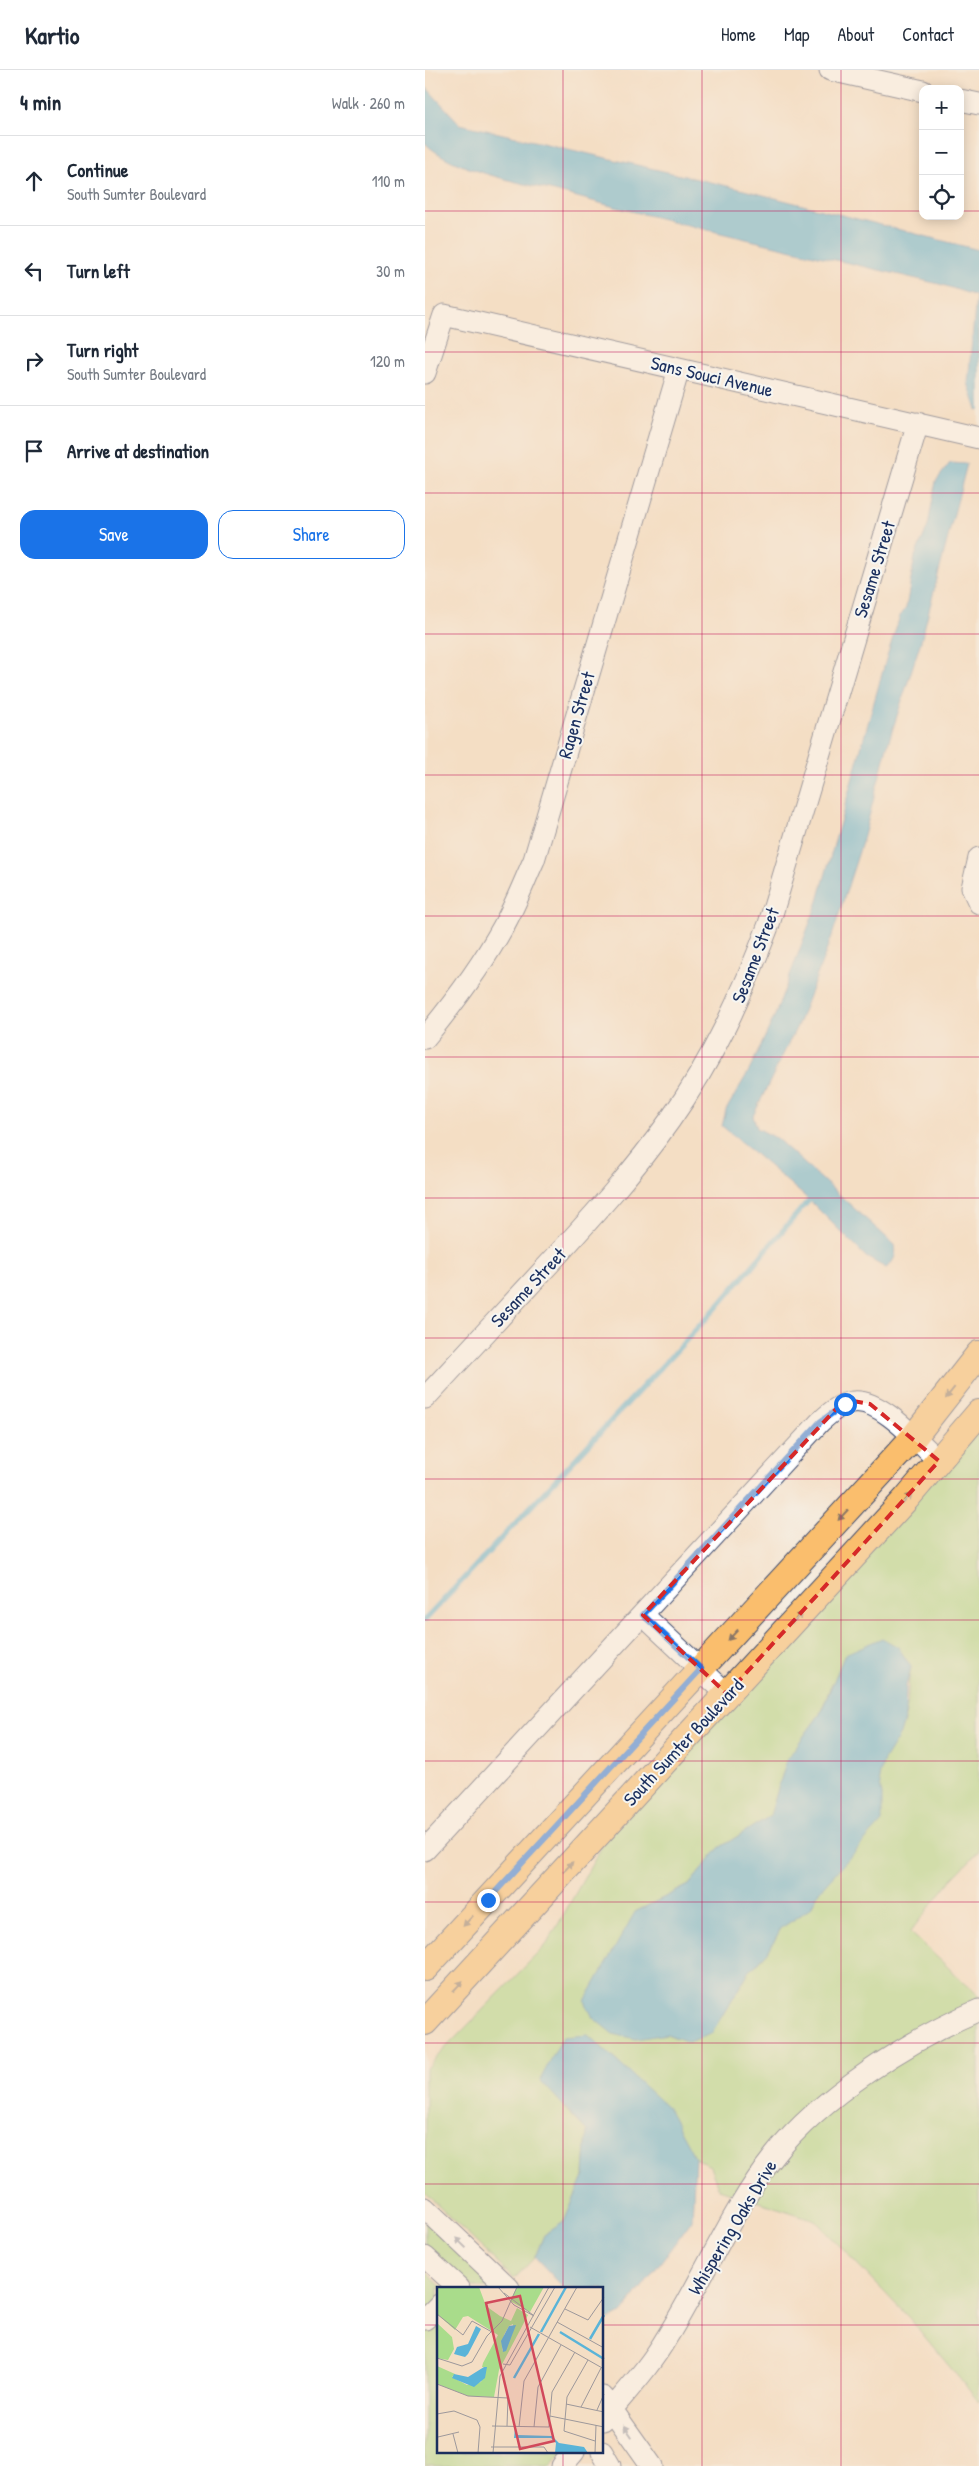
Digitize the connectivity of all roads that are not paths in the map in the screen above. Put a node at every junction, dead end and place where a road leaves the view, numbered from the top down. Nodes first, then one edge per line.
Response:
1 (830, 70) edge
2 (919, 90) edge
3 (964, 101) edge
4 (979, 104) edge
5 (679, 369) junction
6 (425, 373) edge
7 (917, 423) junction
8 (979, 438) edge
9 (979, 858) edge
10 (979, 904) edge
11 (425, 1038) edge
12 (979, 1354) edge
13 (425, 1398) edge
14 (979, 1413) edge
15 (913, 1438) junction
16 (939, 1461) junction
17 (643, 1615) junction
18 (701, 1669) junction
19 (727, 1694) junction
20 (425, 1850) edge
21 (425, 1968) edge
22 (979, 2010) edge
23 (425, 2022) edge
24 (425, 2208) edge
25 (425, 2257) edge
26 (481, 2262) junction
27 (456, 2287) edge
28 (458, 2287) edge
29 (508, 2287) edge
30 (437, 2307) edge
31 (425, 2318) edge
32 (606, 2409) edge
33 (572, 2454) edge
34 (603, 2454) edge
35 (561, 2466) edge
36 (611, 2466) edge
37 (652, 2466) edge

1 - 2 street
3 - 4 street
5 - 6 street, Sans Souci Avenue
5 - 7 street, Sans Souci Avenue
5 - 11 street, Ragen Street
7 - 8 street, Sans Souci Avenue
7 - 13 street, Sesame Street
9 - 10 street
12 -> 15 main road, South Sumter Boulevard
14 - 16 main road, South Sumter Boulevard
15 - 16 street
15 - 17 street
15 -> 18 main road, South Sumter Boulevard
19 -> 16 main road, South Sumter Boulevard
17 - 18 street
17 - 20 street
18 - 19 street
18 -> 21 main road, South Sumter Boulevard
23 -> 19 main road, South Sumter Boulevard
22 - 32 street, Whispering Oaks Drive
26 -> 24 street
25 - 27 street
26 - 28 street
26 - 29 street
30 - 31 street
37 -> 32 street
33 - 35 street
34 - 36 street

